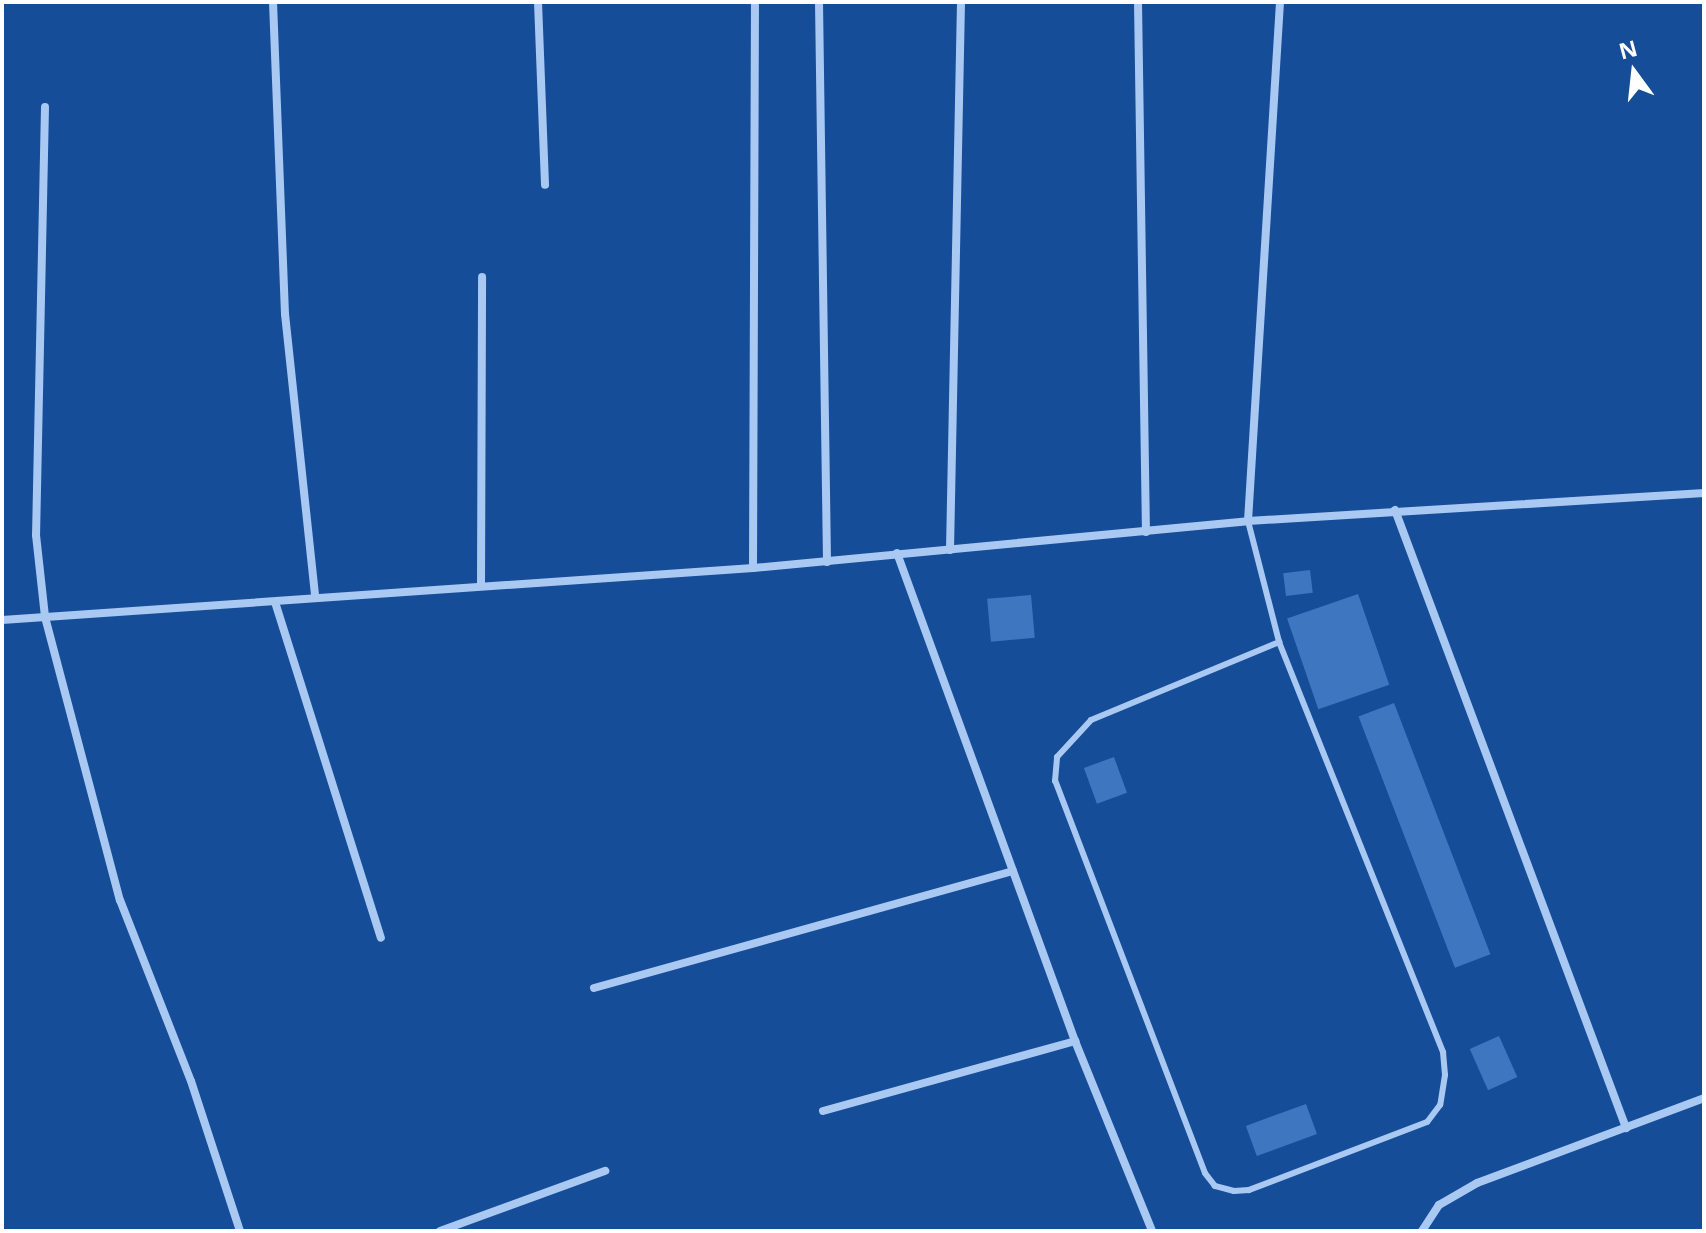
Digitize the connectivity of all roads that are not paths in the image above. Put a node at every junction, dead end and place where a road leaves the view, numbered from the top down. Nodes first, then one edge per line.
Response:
1 (273, 2) edge
2 (538, 2) edge
3 (755, 2) edge
4 (819, 2) edge
5 (961, 2) edge
6 (1138, 2) edge
7 (1280, 2) edge
8 (45, 107) dead end
9 (545, 185) dead end
10 (482, 277) dead end
11 (1704, 493) edge
12 (1395, 510) junction
13 (1248, 521) junction
14 (1146, 532) junction
15 (950, 550) junction
16 (897, 553) junction
17 (827, 562) junction
18 (753, 568) junction
19 (481, 586) junction
20 (315, 597) junction
21 (275, 602) junction
22 (45, 617) junction
23 (2, 620) edge
24 (1279, 642) junction
25 (1013, 871) junction
26 (381, 938) dead end
27 (594, 988) dead end
28 (1075, 1041) junction
29 (1704, 1098) edge
30 (823, 1111) dead end
31 (1626, 1128) junction
32 (605, 1171) dead end
33 (240, 1231) edge
34 (440, 1231) edge
35 (1152, 1231) edge
36 (1422, 1231) edge

1 - 20 street
2 - 9 street
3 - 18 street
4 - 17 street
5 - 15 street
6 - 14 street
7 - 13 street
8 - 22 street
10 - 19 street
11 - 12 street
12 - 13 street
12 - 31 street
13 - 14 street
13 - 24 lane
14 - 15 street
15 - 16 street
16 - 17 street
16 - 25 street
17 - 18 street
18 - 19 street
19 - 20 street
20 - 21 street
21 - 22 street
21 - 26 street
22 - 23 street
22 - 33 street
24 - 24 lane
25 - 27 street
25 - 28 street
28 - 30 street
28 - 35 street
29 - 31 street
31 - 36 street
32 - 34 street

